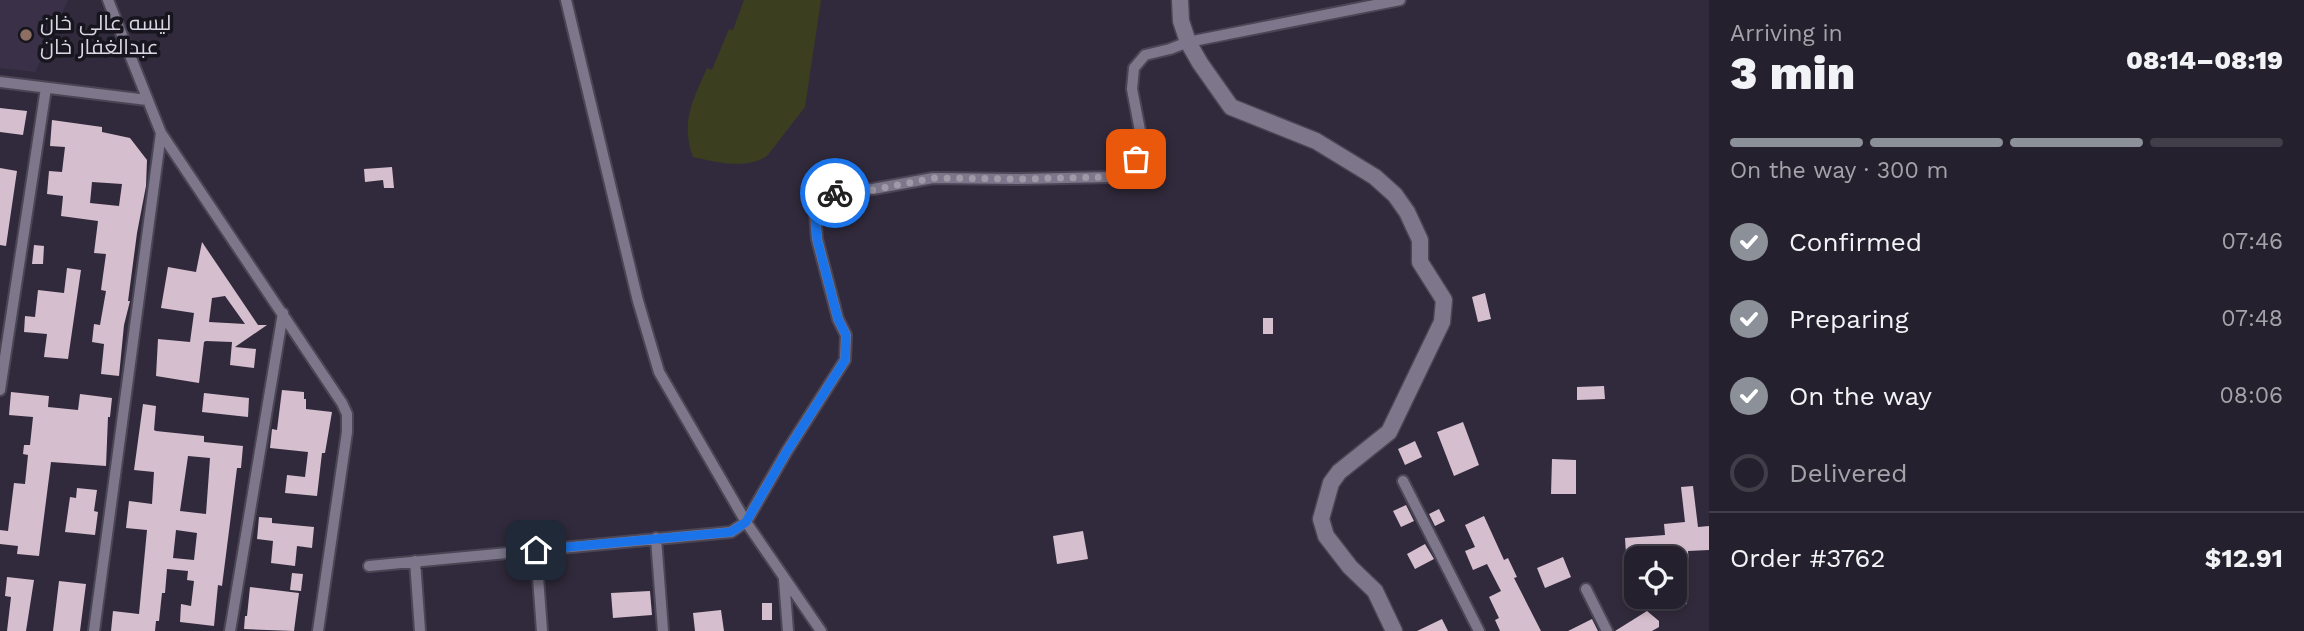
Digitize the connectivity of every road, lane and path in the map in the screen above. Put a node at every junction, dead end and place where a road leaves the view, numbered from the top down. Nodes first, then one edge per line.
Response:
1 (108, 0) edge
2 (566, 0) edge
3 (1180, 0) edge
4 (1400, 0) edge
5 (1188, 42) junction
6 (0, 82) edge
7 (46, 88) junction
8 (147, 100) junction
9 (161, 133) junction
10 (283, 313) junction
11 (0, 390) edge
12 (1404, 481) dead end
13 (746, 522) junction
14 (656, 538) junction
15 (536, 550) junction
16 (415, 561) junction
17 (369, 566) dead end
18 (784, 576) junction
19 (1586, 589) dead end
20 (93, 631) edge
21 (230, 631) edge
22 (318, 631) edge
23 (420, 631) edge
24 (542, 631) edge
25 (663, 631) edge
26 (788, 631) edge
27 (821, 631) edge
28 (1394, 631) edge
29 (1479, 631) edge
30 (1607, 631) edge

1 - 8 street
2 - 13 street
3 - 5 street
4 - 5 street
5 - 13 street
5 - 28 street
6 - 7 street
7 - 8 street
7 - 11 street
8 - 9 street
9 - 10 street
9 - 20 street
10 - 21 street
10 - 22 street
12 - 29 street
13 - 14 street
13 - 18 street
14 - 15 street
14 - 25 street
15 - 16 street
15 - 24 street
16 - 17 street
16 - 23 street
18 - 26 street
18 - 27 street
19 - 30 street

